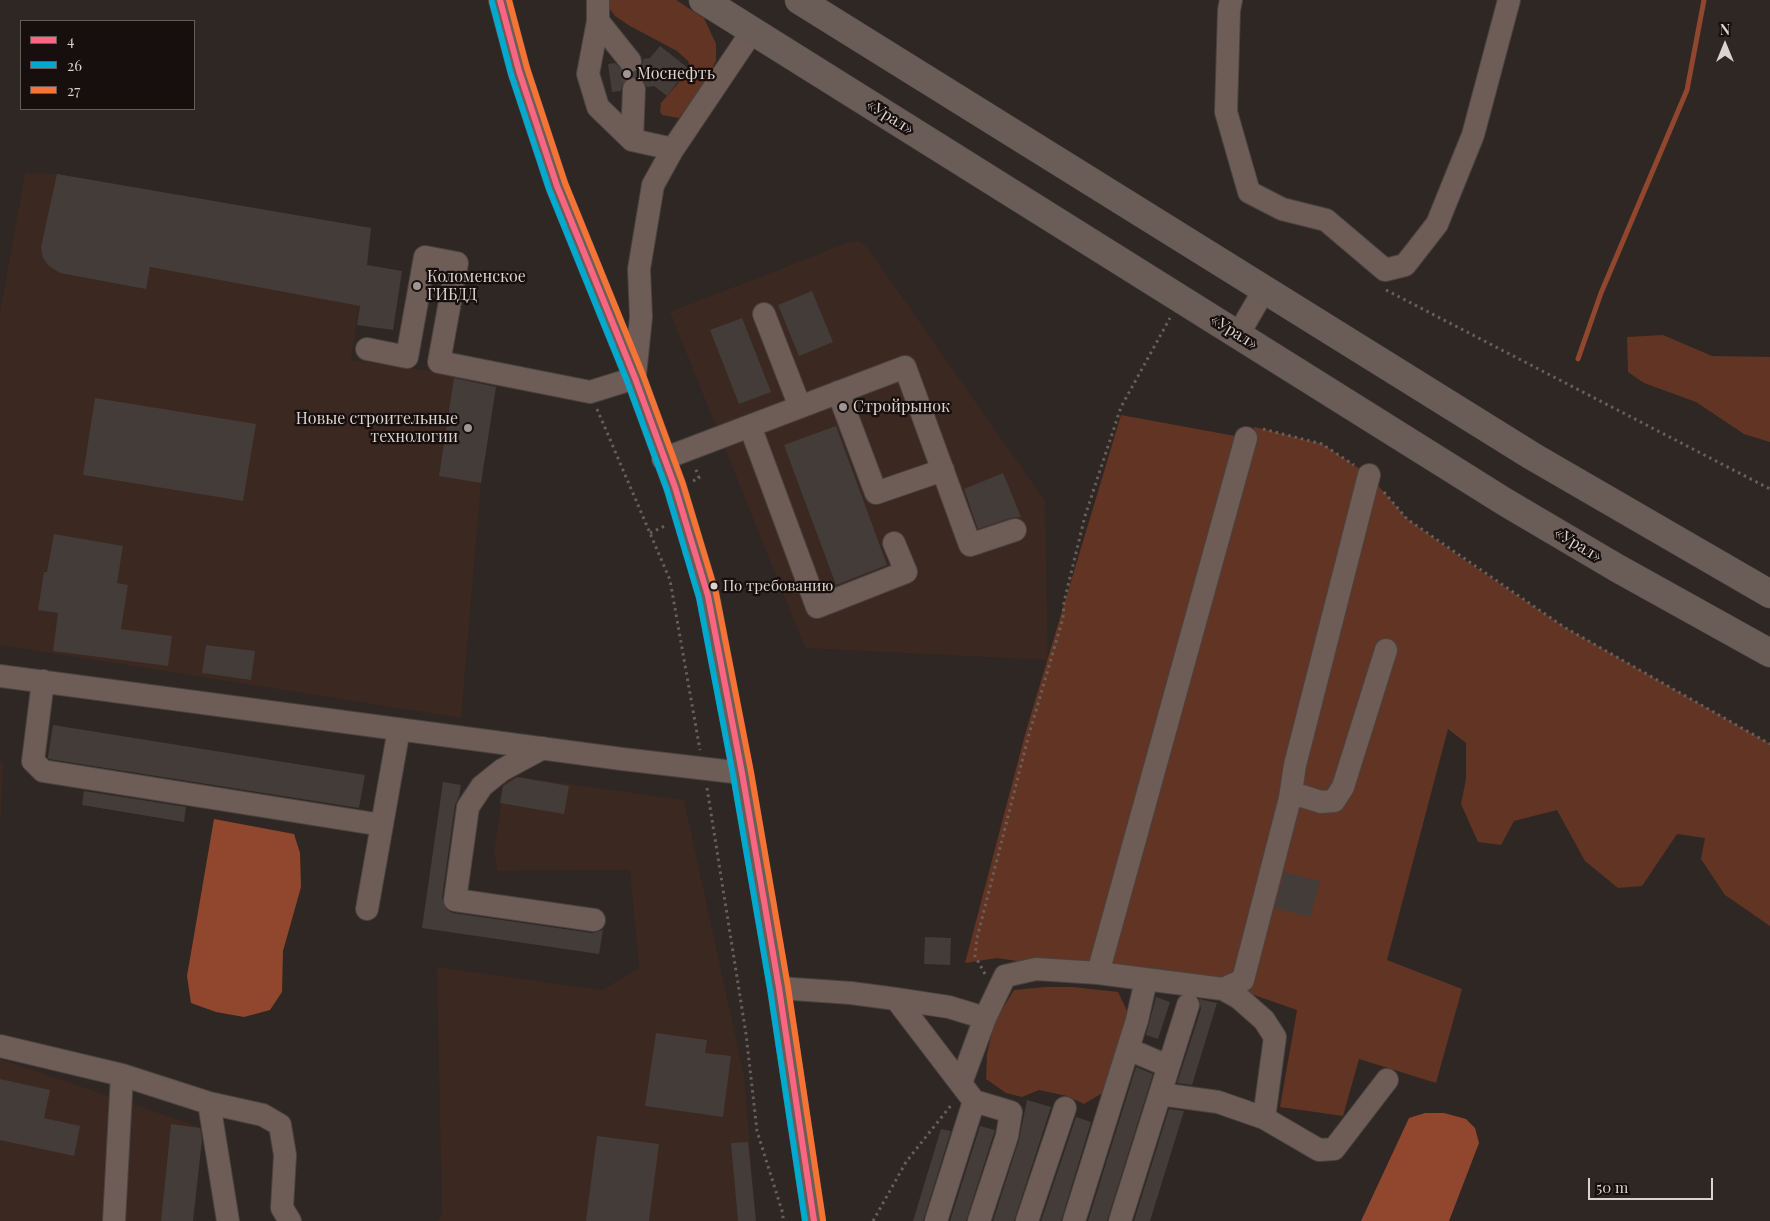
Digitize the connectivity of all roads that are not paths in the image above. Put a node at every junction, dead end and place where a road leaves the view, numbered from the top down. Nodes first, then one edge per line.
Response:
1 (500, 0) edge
2 (703, 0) edge
3 (799, 0) edge
4 (1509, 0) edge
5 (1230, 5) edge
6 (598, 10) edge
7 (753, 30) junction
8 (630, 61) tunnel mouth
9 (634, 89) tunnel mouth
10 (632, 140) junction
11 (673, 149) junction
12 (1264, 290) junction
13 (764, 314) dead end
14 (641, 316) junction
15 (614, 325) junction
16 (1238, 335) junction
17 (367, 349) dead end
18 (407, 357) junction
19 (438, 362) junction
20 (635, 378) junction
21 (838, 392) junction
22 (800, 407) junction
23 (750, 426) junction
24 (1246, 438) road end
25 (663, 459) junction
26 (943, 470) junction
27 (1369, 475) road end
28 (1015, 530) dead end
29 (894, 543) dead end
30 (1770, 594) edge
31 (1386, 650) dead end
32 (1770, 653) edge
33 (0, 676) edge
34 (44, 682) junction
35 (399, 729) junction
36 (542, 748) junction
37 (742, 773) junction
38 (1290, 798) junction
39 (382, 825) junction
40 (367, 909) dead end
41 (594, 920) dead end
42 (1098, 973) junction
43 (1146, 980) junction
44 (779, 988) junction
45 (1223, 989) junction
46 (896, 999) junction
47 (1188, 1006) dead end
48 (986, 1018) junction
49 (0, 1046) edge
50 (1128, 1049) junction
51 (1168, 1066) junction
52 (122, 1075) junction
53 (1387, 1080) dead end
54 (968, 1092) junction
55 (1160, 1094) junction
56 (209, 1103) junction
57 (1065, 1108) dead end
58 (1264, 1118) junction
59 (114, 1221) edge
60 (228, 1221) edge
61 (290, 1221) edge
62 (814, 1221) edge
63 (936, 1221) edge
64 (979, 1221) edge
65 (1028, 1221) edge
66 (1074, 1221) edge
67 (1120, 1221) edge

1 - 15 street
2 - 7 highway, «Урал»
3 - 12 highway
4 - 5 street
6 - 8 street
6 - 10 street
7 - 11 street
7 - 16 highway, «Урал»
9 - 10 street
10 - 11 street
11 - 14 street
12 - 16 street
12 - 30 highway
13 - 22 street
14 - 15 street
14 - 20 street
15 - 20 street
16 - 32 highway, «Урал»
17 - 18 street
18 - 19 street
18 - 19 street
19 - 20 street
20 - 25 street
21 - 22 street
21 - 26 street
21 - 26 street
22 - 23 street
23 - 25 street
23 - 29 street
24 - 42 street
25 - 37 street
26 - 28 street
27 - 38 street
31 - 38 street
33 - 34 street
34 - 35 street
34 - 39 street
35 - 36 street
35 - 39 street
36 - 37 street
36 - 41 street
37 - 44 street
38 - 45 street
39 - 40 street
42 - 43 street
42 - 48 street
43 - 45 street
43 - 50 street
44 - 46 street
44 - 62 street
45 - 58 street
46 - 48 street
46 - 54 street
47 - 51 street
48 - 54 street
49 - 52 street
50 - 51 street
50 - 66 street
51 - 55 street
52 - 56 street
52 - 59 street
53 - 58 street
54 - 63 street
54 - 64 street
55 - 58 street
55 - 67 street
56 - 60 street
56 - 61 street
57 - 65 street

